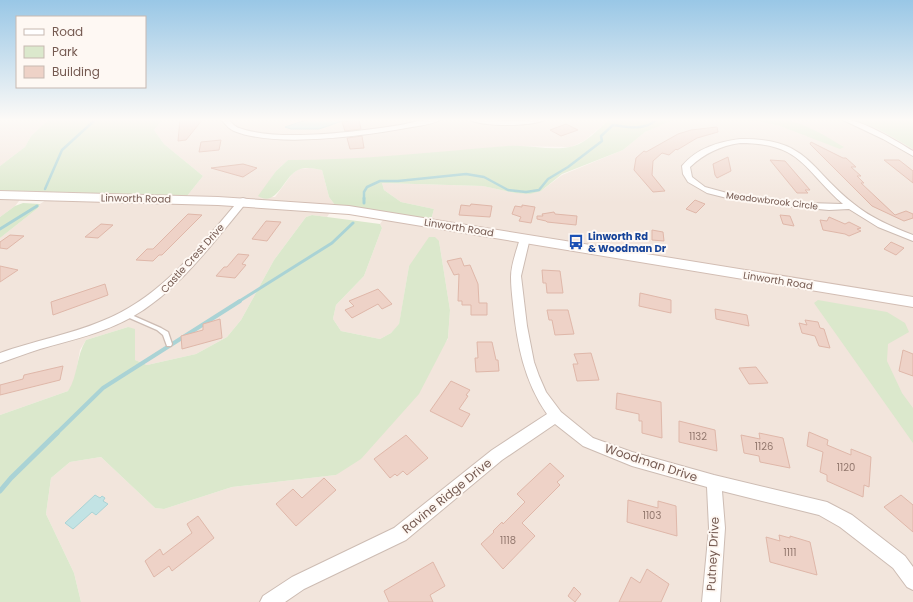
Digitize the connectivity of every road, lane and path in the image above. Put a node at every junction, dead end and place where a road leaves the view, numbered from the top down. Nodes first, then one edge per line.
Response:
1 (716, 147) edge
2 (780, 147) edge
3 (902, 147) edge
4 (913, 154) edge
5 (0, 195) edge
6 (243, 201) junction
7 (851, 206) junction
8 (526, 238) junction
9 (913, 238) edge
10 (913, 302) edge
11 (127, 315) junction
12 (169, 344) dead end
13 (0, 358) edge
14 (556, 416) junction
15 (714, 482) junction
16 (913, 581) edge
17 (269, 602) edge
18 (711, 602) edge

1 - 7 street, Meadowbrook Circle
2 - 7 street, Meadowbrook Circle
3 - 4 street
5 - 6 main road, Linworth Road
6 - 8 main road, Linworth Road
6 - 11 street, Castle Crest Drive
7 - 9 street, Meadowbrook Circle
8 - 10 main road, Linworth Road
8 - 14 street, Woodman Drive
11 - 12 lane
11 - 13 street, Castle Crest Drive
14 - 15 street, Woodman Drive
14 - 17 street, Ravine Ridge Drive
15 - 16 street, Woodman Drive
15 - 18 street, Putney Drive

